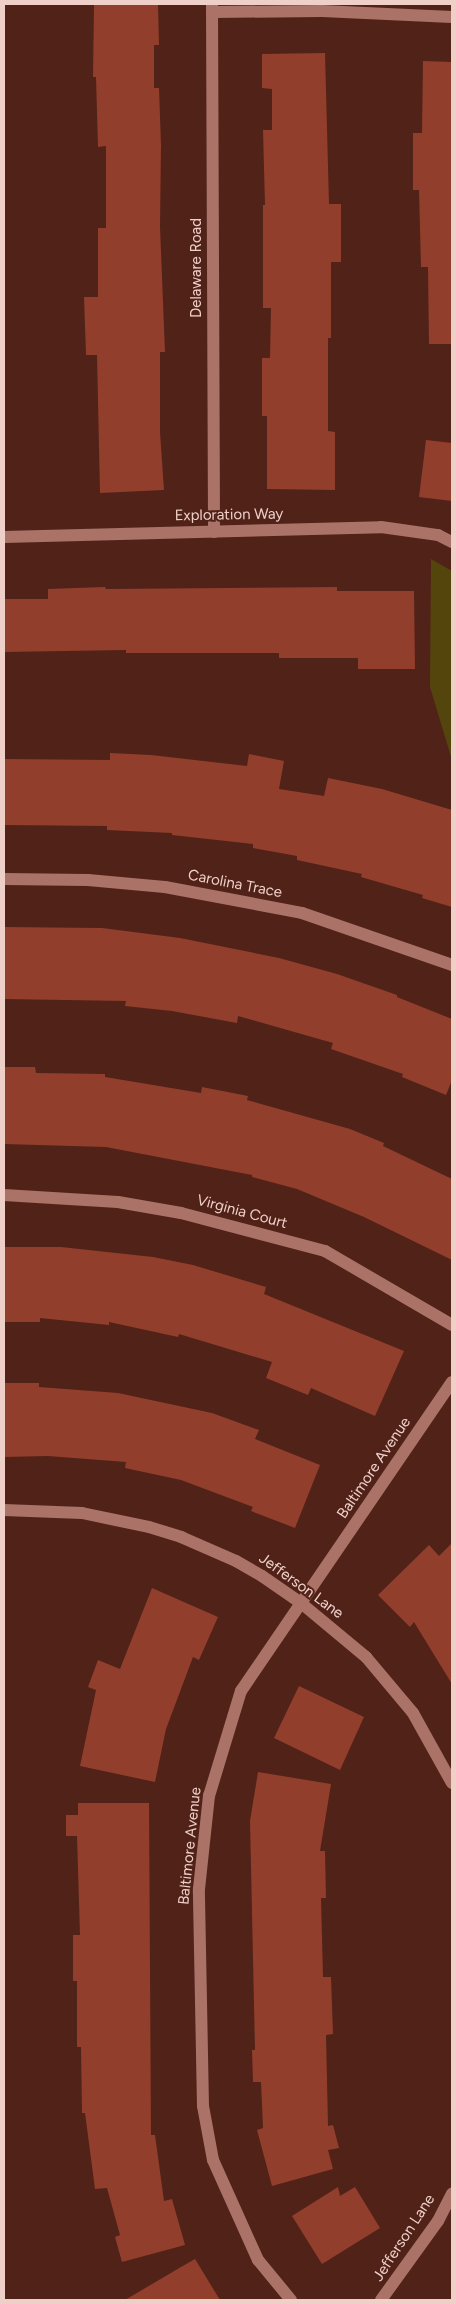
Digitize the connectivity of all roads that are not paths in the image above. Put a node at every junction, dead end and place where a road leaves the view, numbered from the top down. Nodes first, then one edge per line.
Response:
1 (212, 8) edge
2 (452, 17) edge
3 (214, 532) junction
4 (4, 537) edge
5 (452, 542) edge
6 (4, 879) edge
7 (452, 964) edge
8 (4, 1195) edge
9 (452, 1325) edge
10 (452, 1382) edge
11 (4, 1510) edge
12 (301, 1603) junction
13 (452, 1783) edge
14 (452, 2193) edge
15 (291, 2300) edge
16 (381, 2300) edge

1 - 2 street
1 - 3 street, Delaware Road
3 - 4 street, Exploration Way
3 - 5 street, Exploration Way
6 - 7 street, Carolina Trace
8 - 9 street, Virginia Court
10 - 12 street, Baltimore Avenue
11 - 12 street, Jefferson Lane
12 - 13 street, Jefferson Lane
12 - 15 street, Baltimore Avenue
14 - 16 street, Jefferson Lane

